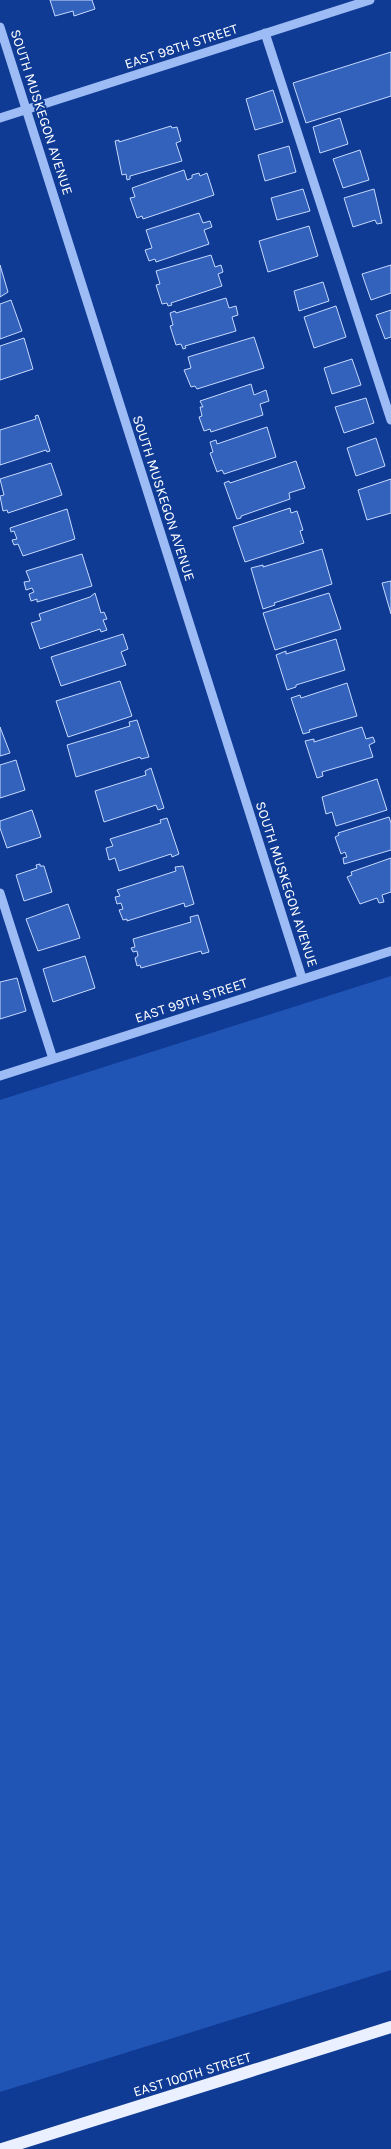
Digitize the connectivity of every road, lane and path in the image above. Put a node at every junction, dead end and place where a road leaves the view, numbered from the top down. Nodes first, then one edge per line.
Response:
1 (370, 0) edge
2 (0, 27) edge
3 (265, 33) junction
4 (26, 110) junction
5 (0, 118) edge
6 (391, 420) edge
7 (0, 893) edge
8 (391, 951) edge
9 (302, 978) junction
10 (53, 1058) junction
11 (0, 1076) edge
12 (391, 2027) edge
13 (2, 2149) edge

1 - 3 street, EAST 98TH STREET
2 - 4 street, SOUTH MUSKEGON AVENUE
3 - 4 street, EAST 98TH STREET
3 - 6 street
4 - 5 street, EAST 98TH STREET
4 - 9 street, SOUTH MUSKEGON AVENUE
7 - 10 street
8 - 9 street, EAST 99TH STREET
9 - 10 street, EAST 99TH STREET
10 - 11 street, EAST 99TH STREET
12 - 13 main road, EAST 100TH STREET

